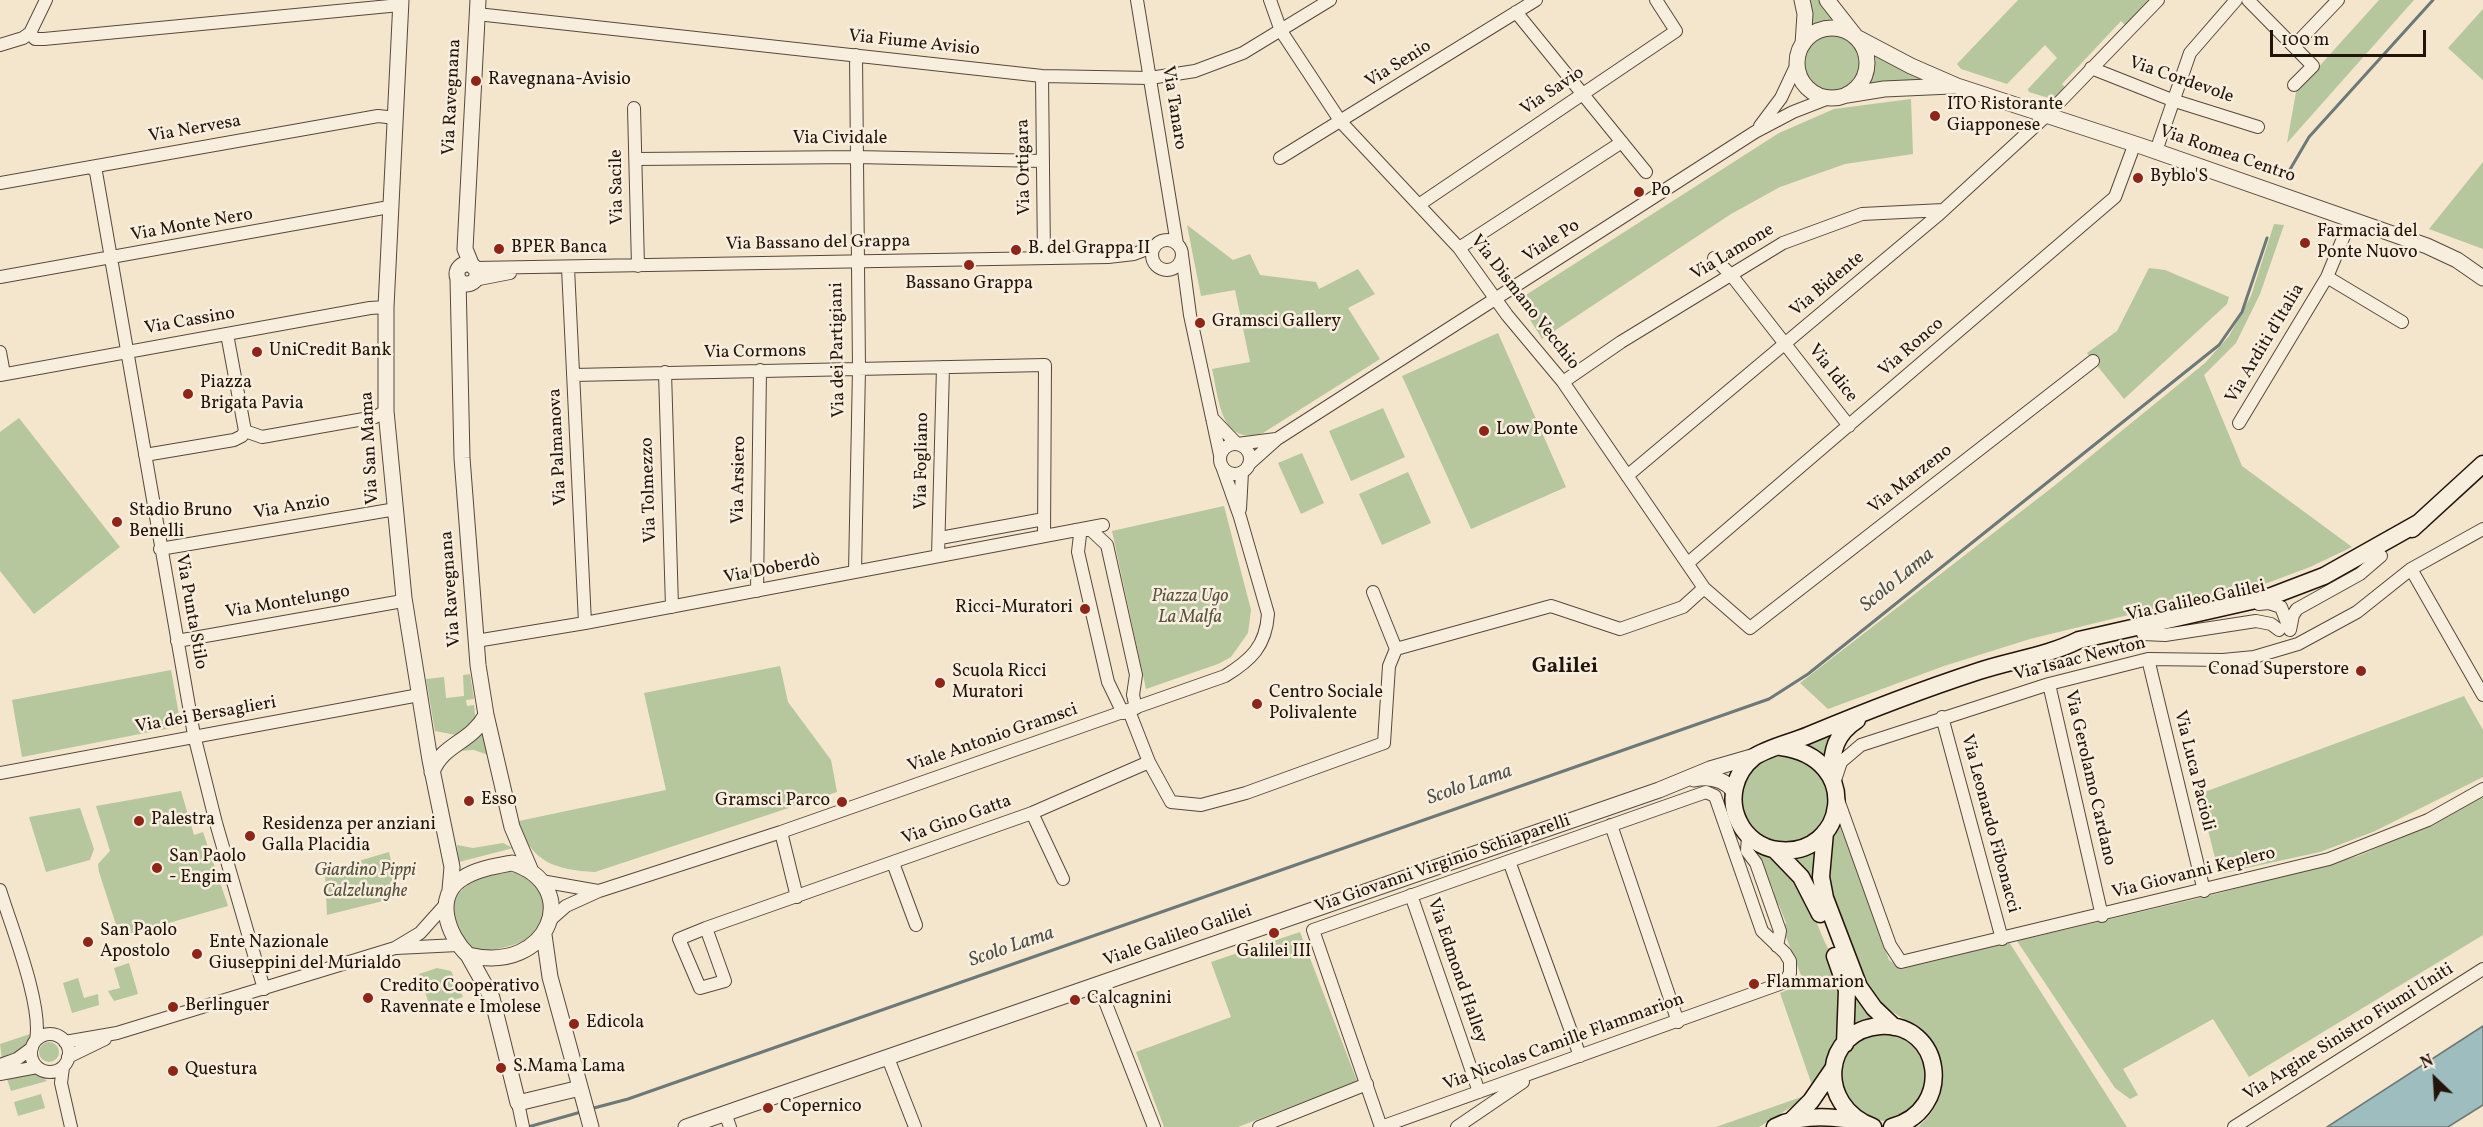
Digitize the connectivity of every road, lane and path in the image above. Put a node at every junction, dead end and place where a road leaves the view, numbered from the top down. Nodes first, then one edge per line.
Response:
1 (46, 0) edge
2 (1137, 0) edge
3 (1270, 0) edge
4 (1330, 0) edge
5 (1536, 0) edge
6 (1656, 0) edge
7 (1802, 0) edge
8 (1827, 0) edge
9 (2158, 0) edge
10 (2236, 0) edge
11 (2248, 0) edge
12 (2338, 0) edge
13 (400, 2) edge
14 (477, 7) edge
15 (1516, 12) junction
16 (1281, 31) junction
17 (30, 33) junction
18 (1856, 37) junction
19 (1803, 44) junction
20 (0, 45) edge
21 (2294, 46) junction
22 (856, 56) junction
23 (1797, 64) junction
24 (2091, 68) junction
25 (1042, 76) junction
26 (1150, 78) junction
27 (2294, 85) dead end
28 (1957, 86) junction
29 (1582, 94) junction
30 (1845, 95) junction
31 (1829, 98) junction
32 (2172, 100) junction
33 (634, 108) dead end
34 (2047, 115) junction
35 (396, 118) junction
36 (1341, 122) junction
37 (2258, 127) dead end
38 (1755, 132) junction
39 (1622, 142) junction
40 (2135, 143) junction
41 (2156, 151) junction
42 (856, 158) junction
43 (1280, 158) dead end
44 (637, 159) junction
45 (1043, 162) junction
46 (91, 167) junction
47 (1646, 172) dead end
48 (0, 183) edge
49 (1420, 204) junction
50 (390, 207) junction
51 (1943, 210) junction
52 (2351, 219) junction
53 (1172, 223) junction
54 (1157, 244) junction
55 (1459, 248) junction
56 (1179, 250) junction
57 (1108, 257) junction
58 (1044, 258) junction
59 (1714, 258) dead end
60 (111, 259) junction
61 (856, 262) junction
62 (1154, 263) junction
63 (638, 266) junction
64 (568, 268) junction
65 (1165, 270) junction
66 (470, 275) junction
67 (1732, 276) junction
68 (0, 277) edge
69 (2327, 277) junction
70 (2481, 278) edge
71 (1495, 300) junction
72 (386, 307) junction
73 (1190, 315) junction
74 (2402, 322) dead end
75 (226, 334) junction
76 (1786, 344) junction
77 (128, 351) junction
78 (0, 352) edge
79 (2093, 362) dead end
80 (943, 367) junction
81 (859, 369) junction
82 (760, 370) junction
83 (665, 372) junction
84 (2, 374) edge
85 (573, 375) junction
86 (1563, 382) junction
87 (386, 411) junction
88 (1212, 418) junction
89 (2239, 423) dead end
90 (1849, 426) junction
91 (245, 431) junction
92 (1277, 439) junction
93 (1237, 444) junction
94 (145, 455) junction
95 (1220, 455) junction
96 (2483, 464) edge
97 (1246, 468) junction
98 (1223, 469) junction
99 (1627, 476) junction
100 (394, 514) junction
101 (1240, 516) junction
102 (1044, 519) junction
103 (2420, 522) junction
104 (1103, 525) dead end
105 (2483, 529) edge
106 (1075, 530) junction
107 (1044, 536) junction
108 (939, 538) junction
109 (1101, 539) junction
110 (1078, 548) junction
111 (160, 549) junction
112 (938, 556) junction
113 (2380, 556) junction
114 (1688, 563) junction
115 (2411, 569) junction
116 (855, 572) junction
117 (2324, 576) junction
118 (1704, 588) junction
119 (757, 591) junction
120 (1373, 591) dead end
121 (404, 598) junction
122 (2276, 605) junction
123 (672, 607) junction
124 (2216, 610) junction
125 (585, 623) junction
126 (1750, 628) joint
127 (2284, 630) junction
128 (2143, 634) junction
129 (177, 641) junction
130 (476, 641) junction
131 (2298, 644) junction
132 (2066, 647) junction
133 (1396, 649) junction
134 (2284, 649) junction
135 (2148, 659) junction
136 (2049, 684) junction
137 (1134, 685) junction
138 (1113, 691) junction
139 (419, 695) junction
140 (2483, 695) edge
141 (1129, 710) junction
142 (1873, 710) junction
143 (486, 715) junction
144 (1942, 717) junction
145 (194, 735) junction
146 (1781, 747) junction
147 (1755, 756) junction
148 (1149, 762) junction
149 (432, 772) junction
150 (0, 773) edge
151 (1682, 781) junction
152 (1834, 785) junction
153 (2483, 789) edge
154 (1659, 790) junction
155 (1734, 791) junction
156 (1666, 806) junction
157 (1032, 813) junction
158 (1735, 815) junction
159 (1611, 825) junction
160 (781, 832) junction
161 (1825, 832) junction
162 (1728, 836) junction
163 (1748, 836) junction
164 (1775, 850) junction
165 (1466, 857) junction
166 (1750, 858) junction
167 (1509, 861) junction
168 (893, 863) junction
169 (1738, 864) junction
170 (530, 869) junction
171 (1471, 874) junction
172 (1063, 879) dead end
173 (541, 881) junction
174 (0, 890) edge
175 (599, 891) junction
176 (2204, 891) junction
177 (1411, 895) junction
178 (448, 897) junction
179 (797, 897) junction
180 (1350, 898) junction
181 (1357, 915) junction
182 (2102, 916) junction
183 (916, 926) dead end
184 (547, 928) junction
185 (706, 928) junction
186 (2002, 939) junction
187 (1777, 946) junction
188 (395, 948) junction
189 (463, 950) junction
190 (2483, 969) edge
191 (1099, 986) junction
192 (264, 989) junction
193 (31, 993) junction
194 (1678, 1022) junction
195 (1894, 1027) junction
196 (117, 1033) junction
197 (59, 1038) junction
198 (34, 1044) junction
199 (1845, 1044) junction
200 (1580, 1056) junction
201 (888, 1058) junction
202 (65, 1062) junction
203 (0, 1065) edge
204 (1833, 1068) junction
205 (41, 1069) junction
206 (1537, 1072) junction
207 (0, 1074) edge
208 (1367, 1084) junction
209 (580, 1088) junction
210 (1479, 1092) junction
211 (518, 1103) junction
212 (65, 1107) junction
213 (728, 1120) edge
214 (1783, 1124) edge
215 (1865, 1124) edge
216 (71, 1127) edge
217 (523, 1127) edge
218 (591, 1127) edge
219 (686, 1127) edge
220 (915, 1127) edge
221 (1154, 1127) edge
222 (1259, 1127) edge
223 (1381, 1127) edge
224 (1457, 1127) edge
225 (1892, 1127) edge
226 (2234, 1127) edge

1 - 17 street
2 - 26 street, Via Tanaro
3 - 16 street, Via Dismano Vecchio
4 - 16 street, Via Fiume Avisio
5 - 15 street, Via Senio
6 - 29 street, Via Savio
7 - 19 street
8 - 18 street
9 - 24 street, Via Bidente
10 - 32 street
11 - 21 street
12 - 21 street
13 - 17 street
13 - 35 street, Via San Mama
14 - 22 street, Via Fiume Avisio
14 - 66 street, Via Ravegnana
15 - 29 street
15 - 36 street, Via Senio
16 - 26 street, Via Fiume Avisio
16 - 36 street, Via Dismano Vecchio
17 - 20 street
18 - 19 street
18 - 28 street, Via Romea Centro
18 - 30 street
19 - 23 street
21 - 27 street
22 - 25 street, Via Fiume Avisio
22 - 42 street, Via dei Partigiani
23 - 31 street
23 - 38 street, Viale Po
24 - 32 street, Via Cordevole
24 - 34 street, Via Bidente
25 - 26 street, Via Fiume Avisio
25 - 45 street, Via Ortigara
26 - 53 street, Via Tanaro
28 - 30 street, Via Romea Centro
28 - 34 street, Via Romea Centro
29 - 39 street
29 - 49 street, Via Savio
30 - 31 street
31 - 38 street, Viale Po
32 - 37 street, Via Cordevole
32 - 41 street
33 - 44 street, Via Sacile
34 - 40 street, Via Romea Centro
34 - 51 street, Via Bidente
35 - 46 street, Via Nervesa
35 - 50 street, Via San Mama
36 - 43 street, Via Senio
36 - 49 street, Via Dismano Vecchio
38 - 71 street, Viale Po
39 - 47 street
39 - 55 street
40 - 41 street, Via Romea Centro
40 - 90 street, Via Ronco
41 - 52 street, Via Romea Centro
42 - 44 street, Via Cividale
42 - 45 street, Via Cividale
42 - 61 street, Via dei Partigiani
44 - 63 street, Via Sacile
45 - 58 street, Via Ortigara
46 - 48 street, Via Nervesa
46 - 60 street, Via Punta Stilo
49 - 55 street, Via Dismano Vecchio
50 - 60 street, Via Monte Nero
50 - 72 street, Via San Mama
51 - 67 street, Via Lamone
51 - 76 street, Via Bidente
52 - 69 street, Via Arditi d'Italia
52 - 70 street, Via Romea Centro
53 - 54 street
53 - 56 street, Via Tanaro
54 - 56 street
54 - 57 street, Via Bassano del Grappa
54 - 62 street
55 - 71 street, Via Dismano Vecchio
56 - 65 street
56 - 73 street
57 - 58 street, Via Bassano del Grappa
57 - 62 street, Via Bassano del Grappa
58 - 61 street, Via Bassano del Grappa
59 - 67 street, Via Idice
60 - 68 street, Via Monte Nero
60 - 77 street, Via Punta Stilo
61 - 63 street, Via Bassano del Grappa
61 - 81 street, Via dei Partigiani
62 - 65 street
63 - 64 street, Via Bassano del Grappa
64 - 66 street, Via Bassano del Grappa
64 - 85 street, Via Palmanova
65 - 73 street
66 - 130 street, Via Ravegnana
67 - 76 street, Via Idice
67 - 86 street, Via Lamone
69 - 74 street
69 - 89 street, Via Arditi d'Italia
71 - 86 street, Via Dismano Vecchio
71 - 92 street, Viale Po
72 - 75 street, Via Cassino
72 - 87 street, Via San Mama
73 - 88 street
75 - 77 street, Via Cassino
75 - 91 street
76 - 90 street, Via Idice
76 - 99 street, Via Bidente
77 - 84 street, Via Cassino
77 - 94 street, Via Punta Stilo
78 - 84 street
79 - 126 street, Via Marzeno
80 - 81 street, Via Cormons
80 - 102 street, Via Cormons
80 - 108 street, Via Fogliano
81 - 82 street, Via Cormons
81 - 116 street, Via dei Partigiani
82 - 83 street, Via Cormons
82 - 119 street, Via Arsiero
83 - 85 street, Via Cormons
83 - 123 street, Via Tolmezzo
85 - 125 street, Via Palmanova
86 - 99 street, Via Dismano Vecchio
87 - 91 street
87 - 100 street, Via San Mama
88 - 93 street
88 - 95 street
90 - 114 street, Via Ronco
91 - 94 street
92 - 93 street, Viale Po
92 - 97 street, Viale Po
93 - 95 street
93 - 97 street
94 - 111 street, Via Punta Stilo
95 - 98 street
96 - 103 main road, Via Galileo Galilei
97 - 98 street
97 - 101 street, Viale Antonio Gramsci
98 - 101 street, Viale Antonio Gramsci
99 - 114 street, Via Dismano Vecchio
100 - 111 street, Via Anzio
100 - 121 street, Via San Mama
101 - 141 street, Viale Antonio Gramsci
102 - 107 street
102 - 108 street
103 - 113 main road, Via Galileo Galilei
103 - 117 main road, Via Galileo Galilei
104 - 106 street
105 - 115 street, Via Isaac Newton
106 - 107 street, Via Doberdò
106 - 109 street
106 - 110 street
107 - 112 street, Via Doberdò
108 - 112 street, Via Fogliano
109 - 110 street
109 - 137 street
110 - 138 street
111 - 129 street, Via Punta Stilo
112 - 116 street, Via Doberdò
113 - 122 main road, Via Galileo Galilei
113 - 127 street
114 - 118 street, Via Dismano Vecchio
115 - 131 street, Via Isaac Newton
115 - 140 street
116 - 119 street, Via Doberdò
117 - 122 street
117 - 124 main road, Via Galileo Galilei
118 - 126 street, Via Dismano Vecchio
118 - 133 street
119 - 123 street, Via Doberdò
120 - 133 street
121 - 129 street, Via Montelungo
121 - 139 street, Via San Mama
122 - 124 street
122 - 127 street
122 - 128 main road, Via Galileo Galilei
123 - 125 street, Via Doberdò
124 - 132 main road, Via Galileo Galilei
125 - 130 street, Via Doberdò
127 - 128 street
127 - 131 street
127 - 134 street
128 - 132 main road, Via Galileo Galilei
129 - 145 street, Via Punta Stilo
130 - 143 street, Via Ravegnana
131 - 134 street, Via Isaac Newton
132 - 142 main road, Via Galileo Galilei
133 - 148 street
134 - 135 street, Via Isaac Newton
135 - 136 street, Via Isaac Newton
135 - 176 street, Via Luca Pacioli
136 - 144 street, Via Isaac Newton
136 - 182 street, Via Gerolamo Cardano
137 - 138 street
137 - 141 street
138 - 141 street
139 - 145 street, Via dei Bersaglieri
139 - 149 street, Via San Mama
141 - 148 street
141 - 160 street, Viale Antonio Gramsci
142 - 146 main road, Via Galileo Galilei
142 - 152 main road, Via Galileo Galilei
143 - 149 street
143 - 170 street, Via Ravegnana
144 - 152 street, Via Isaac Newton
144 - 186 street, Via Leonardo Fibonacci
145 - 150 street, Via dei Bersaglieri
145 - 192 street, Via Punta Stilo
146 - 147 main road
146 - 152 main road
147 - 151 street
147 - 155 main road
148 - 157 street, Via Gino Gatta
149 - 178 street, Via San Mama
151 - 154 street, Viale Galileo Galilei
151 - 155 street
152 - 161 main road
152 - 186 street, Via Giovanni Keplero
153 - 176 street, Via Giovanni Keplero
154 - 156 street
154 - 165 street, Viale Galileo Galilei
155 - 158 main road
156 - 159 street, Via Giovanni Virginio Schiaparelli
156 - 162 street, Via Giovanni Virginio Schiaparelli
157 - 168 street, Via Gino Gatta
157 - 172 street, Via Gino Gatta
158 - 162 street
158 - 163 main road
159 - 167 street, Via Giovanni Virginio Schiaparelli
159 - 194 street
160 - 175 street, Viale Antonio Gramsci
160 - 179 street
161 - 164 main road
161 - 195 main road
162 - 169 street
163 - 164 main road
163 - 166 street
164 - 199 main road
165 - 171 street
165 - 180 street, Viale Galileo Galilei
166 - 169 street
166 - 187 street
167 - 171 street, Via Giovanni Virginio Schiaparelli
167 - 200 street
168 - 179 street, Via Gino Gatta
168 - 183 street, Via Gino Gatta
169 - 187 street
170 - 173 street
170 - 178 street
171 - 177 street, Via Giovanni Virginio Schiaparelli
173 - 175 street, Viale Antonio Gramsci
173 - 184 street
174 - 193 street
175 - 184 street, Viale Antonio Gramsci
176 - 182 street, Via Giovanni Keplero
177 - 181 street, Via Giovanni Virginio Schiaparelli
177 - 210 street, Via Edmond Halley
178 - 188 street
178 - 189 street
179 - 185 street, Via Gino Gatta
180 - 181 street
180 - 191 street, Viale Galileo Galilei
181 - 208 street, Via Giovanni Virginio Schiaparelli
182 - 186 street, Via Giovanni Keplero
184 - 189 street
184 - 209 street
185 - 185 street, Via Gino Gatta
187 - 194 street, Via Nicolas Camille Flammarion
188 - 189 street
188 - 192 street
189 - 211 street
190 - 226 street, Via Argine Sinistro Fiumi Uniti
191 - 201 street, Viale Galileo Galilei
191 - 221 street
192 - 196 street
193 - 197 street
193 - 198 street
194 - 200 street, Via Nicolas Camille Flammarion
195 - 199 main road
195 - 225 main road
196 - 197 street
196 - 202 street
197 - 198 street
197 - 202 street
198 - 203 street
198 - 205 street
199 - 204 main road
200 - 206 street, Via Nicolas Camille Flammarion
201 - 213 street, Viale Galileo Galilei
201 - 220 street
202 - 205 street
202 - 212 street
204 - 214 main road
204 - 215 main road
205 - 207 street
205 - 212 street
206 - 210 street, Via Nicolas Camille Flammarion
206 - 224 street
208 - 222 street
208 - 223 street, Via Giovanni Virginio Schiaparelli
209 - 211 street
209 - 218 street
210 - 223 street, Via Nicolas Camille Flammarion
211 - 217 street
212 - 216 street
213 - 219 street, Viale Galileo Galilei
214 - 215 main road

